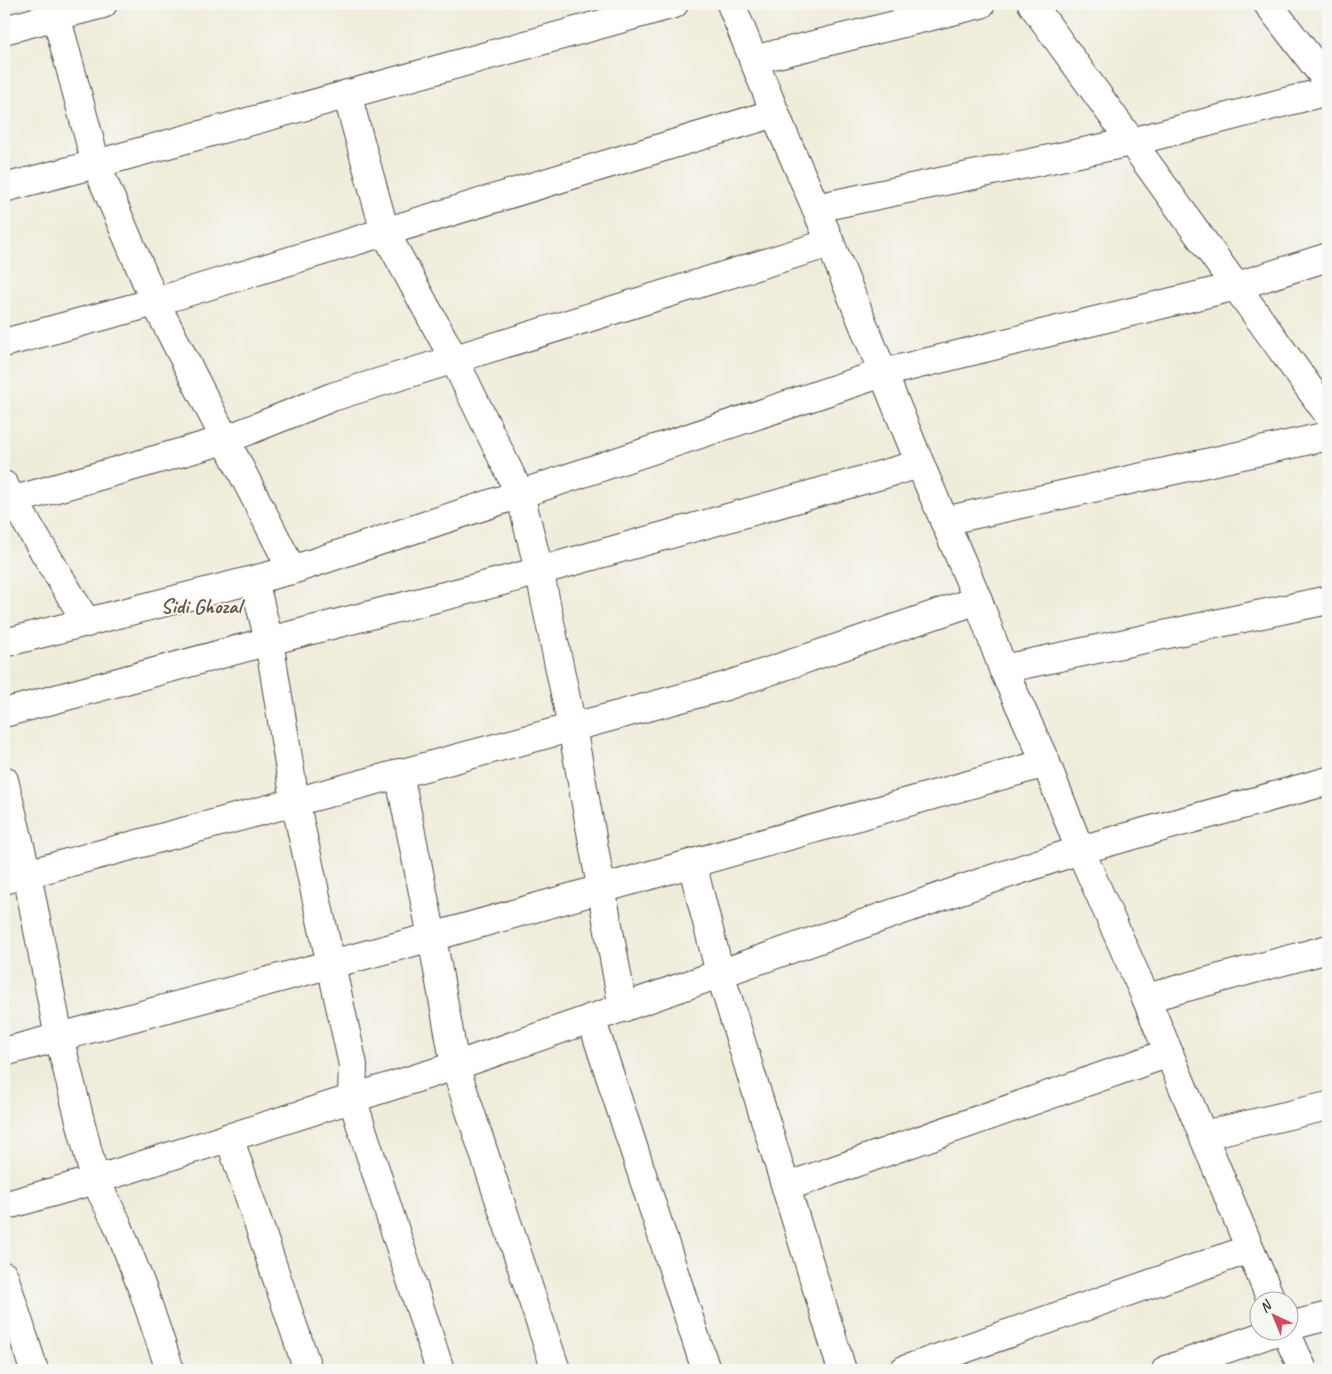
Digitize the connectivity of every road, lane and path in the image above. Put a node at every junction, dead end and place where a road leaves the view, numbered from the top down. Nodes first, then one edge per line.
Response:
1 (104, 4) edge
2 (674, 4) edge
3 (731, 4) edge
4 (981, 4) edge
5 (1032, 4) edge
6 (1268, 4) edge
7 (54, 10) edge
8 (4, 30) edge
9 (753, 60) junction
10 (1328, 82) edge
11 (1328, 91) edge
12 (347, 94) junction
13 (775, 114) junction
14 (1131, 142) junction
15 (96, 164) junction
16 (4, 188) edge
17 (816, 208) junction
18 (385, 232) junction
19 (830, 243) junction
20 (1328, 257) edge
21 (1237, 286) junction
22 (155, 302) junction
23 (4, 344) edge
24 (454, 359) junction
25 (883, 373) junction
26 (1328, 414) edge
27 (1328, 436) edge
28 (225, 440) junction
29 (920, 464) junction
30 (520, 494) junction
31 (7, 496) edge
32 (944, 521) junction
33 (292, 570) junction
34 (539, 570) junction
35 (254, 580) junction
36 (978, 600) junction
37 (1328, 600) edge
38 (87, 623) junction
39 (269, 641) junction
40 (4, 643) edge
41 (1003, 669) junction
42 (4, 713) edge
43 (572, 727) junction
44 (1046, 763) junction
45 (399, 773) junction
46 (4, 780) edge
47 (1328, 782) edge
48 (295, 801) junction
49 (1080, 850) junction
50 (692, 864) junction
51 (15, 877) edge
52 (602, 889) junction
53 (432, 937) junction
54 (1328, 950) edge
55 (332, 964) junction
56 (720, 973) junction
57 (1146, 998) junction
58 (623, 1008) junction
59 (591, 1018) junction
60 (59, 1037) junction
61 (4, 1052) edge
62 (1169, 1053) junction
63 (455, 1066) junction
64 (352, 1098) junction
65 (1328, 1106) edge
66 (1203, 1135) junction
67 (228, 1137) junction
68 (95, 1180) junction
69 (786, 1187) junction
70 (4, 1206) edge
71 (1250, 1249) junction
72 (4, 1276) edge
73 (1268, 1292) edge
74 (1328, 1316) edge
75 (1300, 1323) edge
76 (1250, 1340) edge
77 (1290, 1342) edge
78 (34, 1370) edge
79 (170, 1370) edge
80 (308, 1370) edge
81 (440, 1370) edge
82 (556, 1370) edge
83 (706, 1370) edge
84 (842, 1370) edge
85 (904, 1370) edge
86 (1166, 1370) edge
87 (1303, 1370) edge

1 - 7 street
2 - 12 street
3 - 9 street
4 - 9 street
5 - 14 street
6 - 10 street
7 - 8 street
7 - 15 street
9 - 13 street
11 - 14 street
12 - 15 street
12 - 18 street
13 - 17 street
13 - 18 street
14 - 17 street
14 - 21 street
15 - 16 street
15 - 22 street
17 - 19 street
18 - 22 street
18 - 24 street
19 - 24 street
19 - 25 street
20 - 21 street
21 - 25 street
21 - 26 street
22 - 23 street
22 - 28 street
24 - 28 street
24 - 30 street
25 - 29 street
25 - 30 street
27 - 32 street
28 - 31 street
28 - 33 street
29 - 32 street
29 - 34 street
30 - 33 street
30 - 34 street
31 - 38 street
32 - 36 street
33 - 35 street
34 - 39 street
34 - 43 street
35 - 38 street
35 - 39 street
36 - 41 street
36 - 43 street
37 - 41 street
38 - 40 street
39 - 42 street
39 - 48 street
41 - 44 street
43 - 45 street
43 - 52 street
44 - 49 street
44 - 50 street
45 - 48 street
45 - 53 street
46 - 51 street
47 - 49 street
48 - 51 street
48 - 55 street
49 - 56 street
49 - 57 street
50 - 52 street
50 - 56 street
51 - 60 street
52 - 53 street
52 - 58 street
53 - 55 street
53 - 63 street
54 - 57 street
55 - 60 street
55 - 64 street
56 - 58 street
56 - 69 street
57 - 62 street
58 - 59 street
59 - 63 street
59 - 83 street
60 - 61 street
60 - 68 street
62 - 66 street
62 - 69 street
63 - 64 street
63 - 82 street
64 - 67 street
64 - 81 street
65 - 66 street
66 - 71 street
67 - 68 street
67 - 80 street
68 - 70 street
68 - 79 street
69 - 84 street
71 - 73 street
71 - 85 street
72 - 78 street
74 - 75 street
76 - 86 street
77 - 87 street

